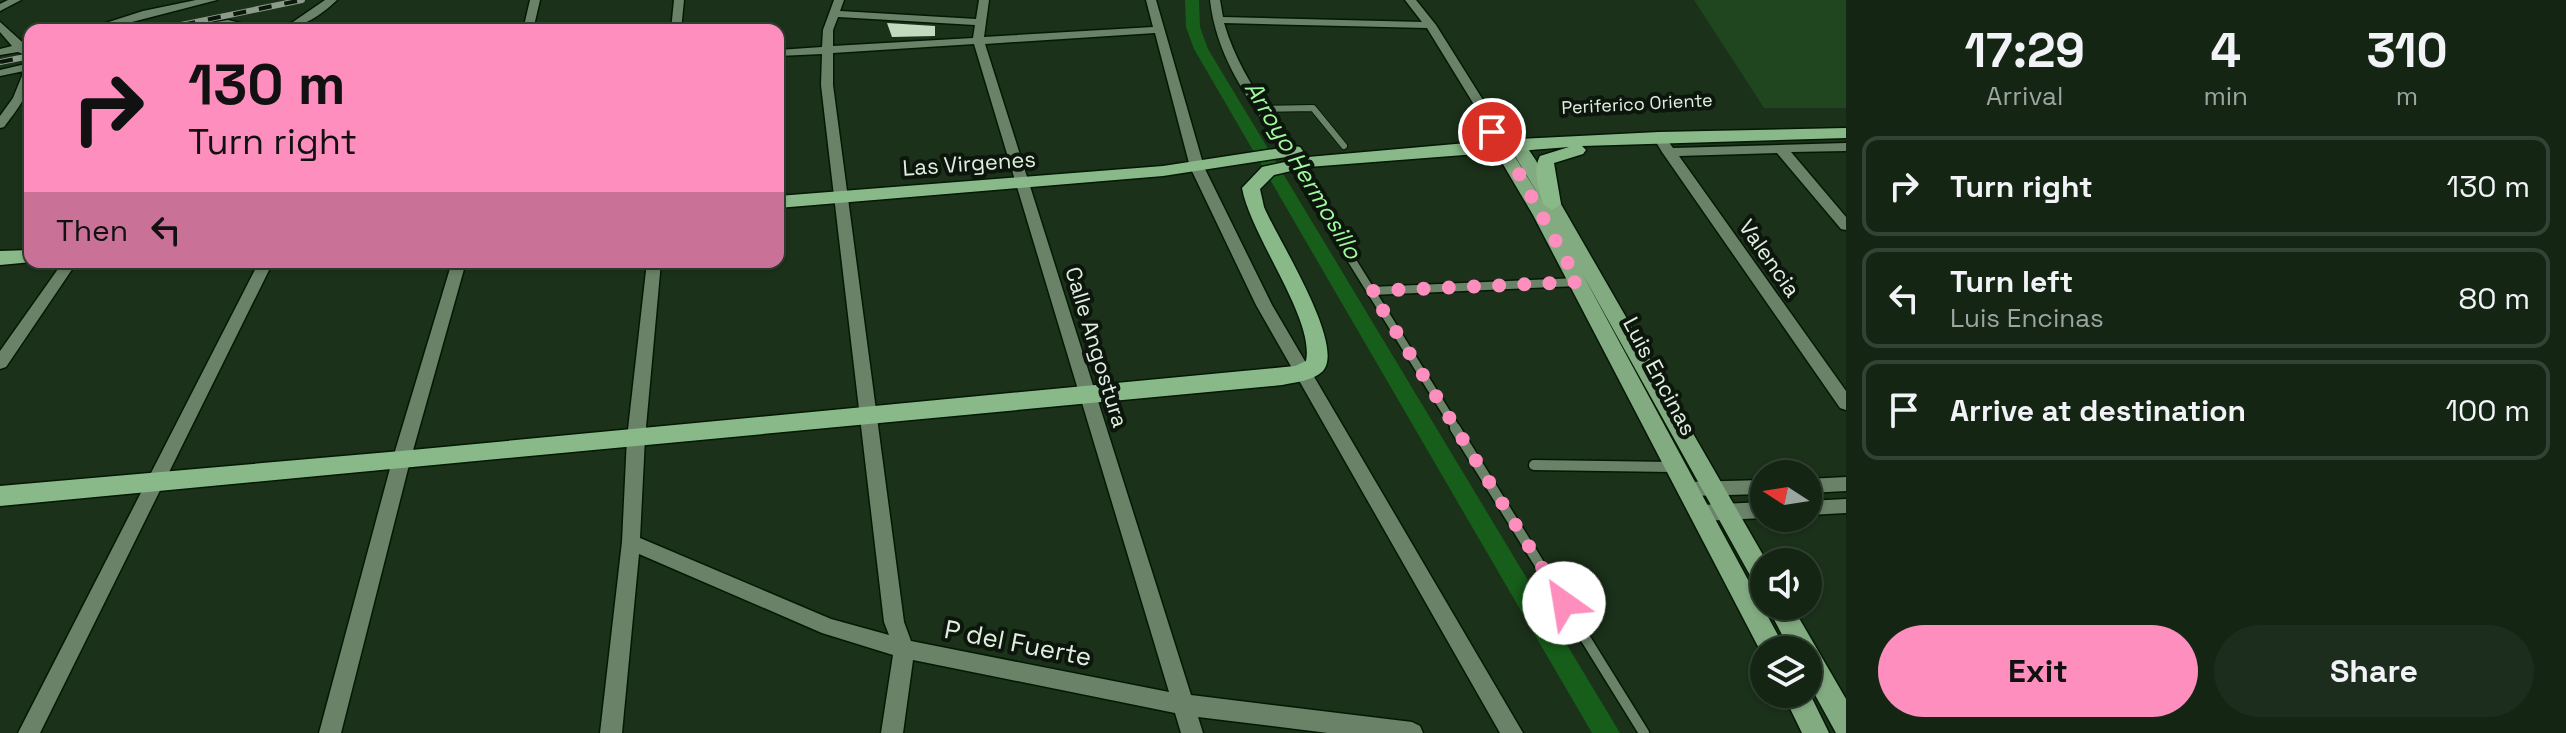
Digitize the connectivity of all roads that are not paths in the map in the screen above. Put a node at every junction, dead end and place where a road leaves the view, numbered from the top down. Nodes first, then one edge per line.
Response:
1 (16, 0) edge
2 (212, 0) edge
3 (332, 0) edge
4 (535, 0) edge
5 (679, 0) edge
6 (984, 0) edge
7 (1151, 0) edge
8 (1215, 0) edge
9 (1410, 0) edge
10 (836, 7) edge
11 (0, 8) edge
12 (1216, 20) junction
13 (979, 22) junction
14 (109, 24) edge
15 (295, 24) edge
16 (529, 24) edge
17 (677, 24) edge
18 (0, 25) edge
19 (1431, 25) junction
20 (1157, 30) junction
21 (978, 40) junction
22 (24, 48) edge
23 (826, 50) junction
24 (24, 51) edge
25 (0, 52) edge
26 (784, 53) edge
27 (24, 69) edge
28 (0, 73) edge
29 (24, 85) edge
30 (1263, 109) junction
31 (1846, 119) edge
32 (0, 124) edge
33 (1846, 133) edge
34 (1501, 134) junction
35 (1656, 142) junction
36 (1344, 146) junction
37 (1846, 147) edge
38 (1780, 148) junction
39 (1278, 162) junction
40 (1197, 167) junction
41 (1023, 184) junction
42 (841, 197) junction
43 (784, 202) edge
44 (1552, 204) junction
45 (1846, 226) edge
46 (24, 256) edge
47 (0, 258) edge
48 (66, 268) edge
49 (263, 268) edge
50 (457, 268) edge
51 (653, 268) edge
52 (1578, 282) junction
53 (1371, 291) junction
54 (0, 363) edge
55 (1304, 372) junction
56 (1090, 396) junction
57 (1846, 404) edge
58 (867, 417) junction
59 (636, 438) junction
60 (401, 461) junction
61 (1534, 465) dead end
62 (1677, 467) junction
63 (154, 481) junction
64 (1846, 484) edge
65 (1822, 485) edge
66 (1750, 487) edge
67 (1714, 488) junction
68 (1689, 489) junction
69 (0, 496) edge
70 (1846, 506) edge
71 (1822, 507) edge
72 (1750, 511) edge
73 (1727, 512) junction
74 (1701, 513) junction
75 (631, 542) junction
76 (1750, 554) edge
77 (1766, 636) edge
78 (904, 649) junction
79 (1822, 682) edge
80 (1186, 705) junction
81 (1803, 708) edge
82 (1846, 724) edge
83 (29, 733) edge
84 (330, 733) edge
85 (611, 733) edge
86 (892, 733) edge
87 (1192, 733) edge
88 (1412, 733) edge
89 (1512, 733) edge
90 (1644, 733) edge
91 (1816, 733) edge

1 - 11 street
2 - 14 street
3 - 15 street
4 - 16 street
5 - 17 street
6 - 13 street, Calle Angostura
7 - 20 street
8 - 12 street
9 - 19 street
10 - 13 street
10 - 23 street
12 - 19 street
12 - 30 street
13 - 21 street, Calle Angostura
18 - 22 street
19 - 34 street
20 - 21 street
20 - 40 street
21 - 23 street
21 - 41 street, Calle Angostura
23 - 26 street
23 - 42 street
24 - 25 street
27 - 28 street
29 - 32 street
30 - 36 lane
30 - 39 street
31 - 34 highway, Periferico Oriente
33 - 35 highway, Periferico Oriente
34 - 35 highway, Periferico Oriente
34 - 36 highway, Periferico Oriente
34 - 39 highway, Periferico Oriente
34 - 44 main road
34 - 52 main road, Luis Encinas
35 - 38 street
35 - 44 highway
35 - 57 street, Valencia
36 - 39 highway, Periferico Oriente
37 - 38 street
38 - 45 street
39 - 40 highway, Periferico Oriente
39 - 53 lane
39 - 55 highway
40 - 41 highway, Las Virgenes
40 - 55 street
41 - 42 highway, Las Virgenes
41 - 56 street, Calle Angostura
42 - 43 highway, Las Virgenes
42 - 58 street
44 - 67 main road
46 - 47 highway
48 - 54 street
49 - 63 street
50 - 60 street
51 - 59 street
52 - 53 lane
52 - 62 main road, Luis Encinas
53 - 90 lane
55 - 56 highway
55 - 89 street
56 - 58 highway
56 - 80 street, Calle Angostura
58 - 59 highway
58 - 78 street
59 - 60 highway
59 - 75 street
60 - 63 highway
60 - 84 street
61 - 62 lane
62 - 68 main road, Luis Encinas
63 - 69 highway
63 - 83 street
64 - 65 street
66 - 67 street
67 - 68 street
67 - 73 main road
68 - 74 main road, Luis Encinas
70 - 71 street
72 - 73 street
73 - 74 street
73 - 76 main road
74 - 77 main road, Luis Encinas
75 - 78 street, P del Fuerte
75 - 85 street
78 - 80 street, P del Fuerte
78 - 86 street
79 - 82 main road
80 - 87 street, Calle Angostura
80 - 88 street, P del Fuerte
81 - 91 main road

